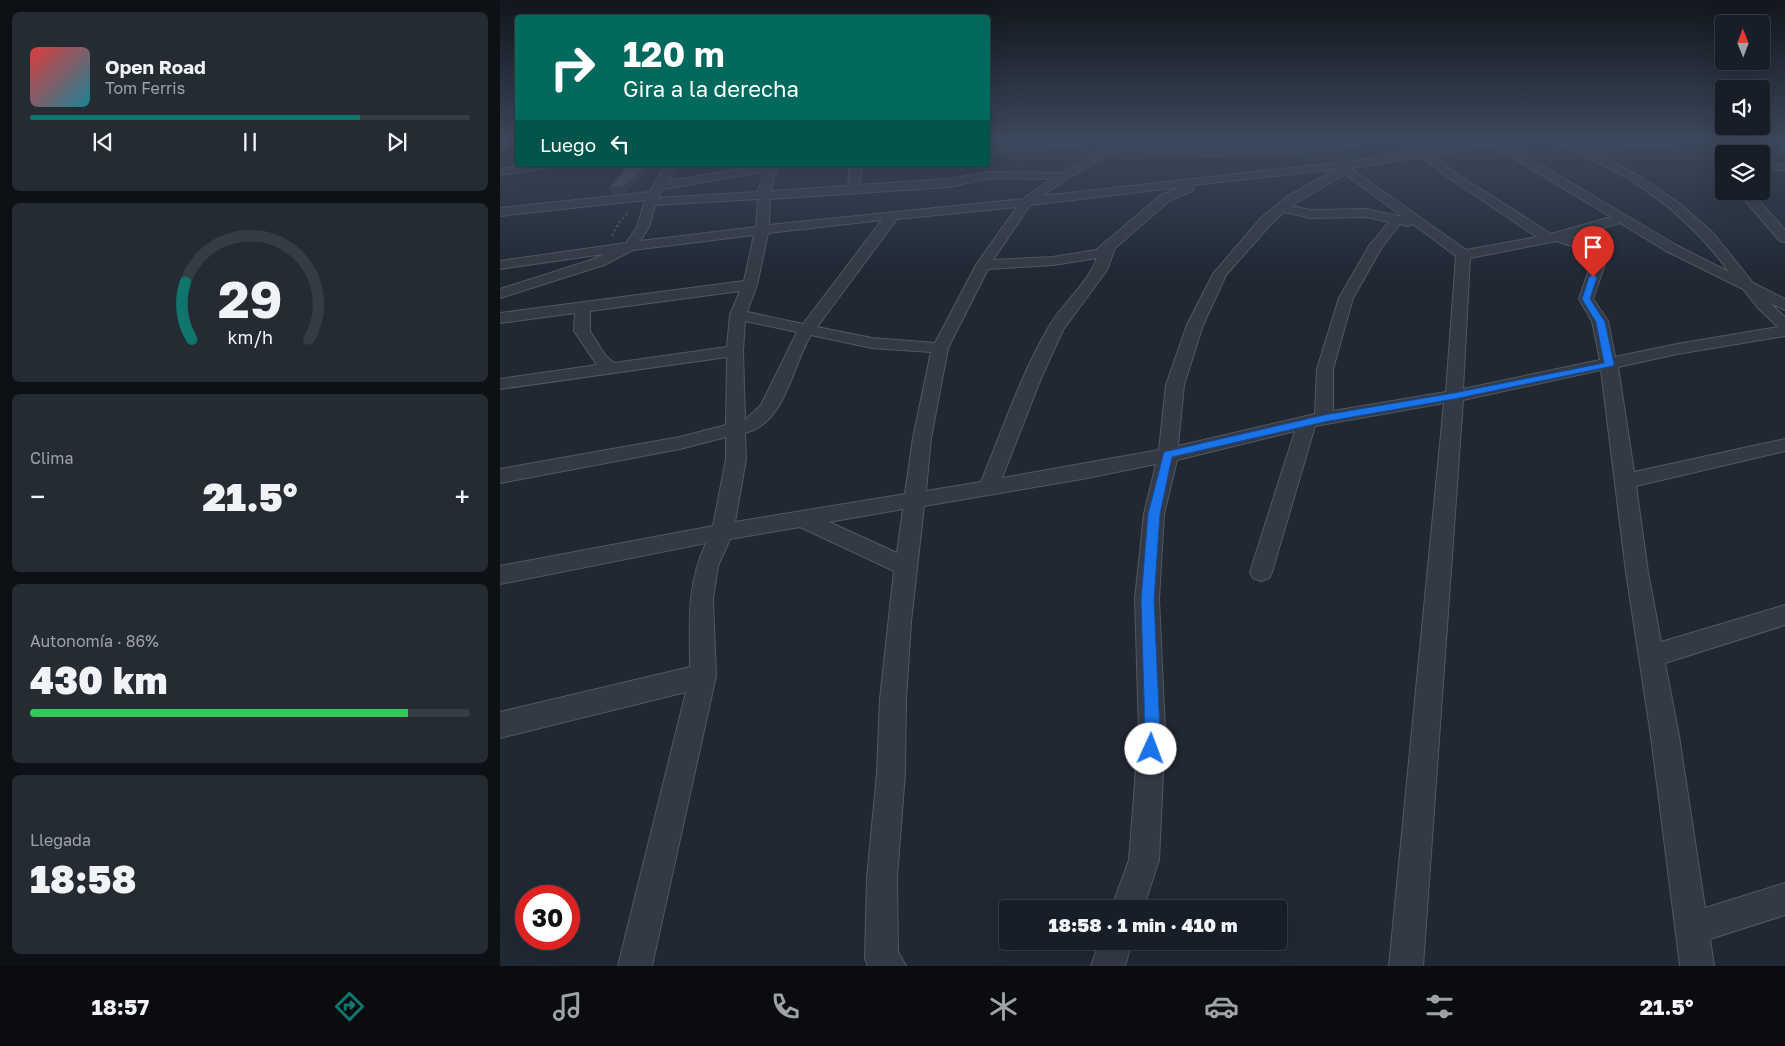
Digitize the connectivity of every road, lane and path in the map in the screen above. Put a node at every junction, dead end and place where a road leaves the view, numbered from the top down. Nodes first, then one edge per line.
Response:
1 (660, 184) edge
2 (696, 184) edge
3 (766, 184) edge
4 (854, 184) edge
5 (932, 184) edge
6 (1052, 184) edge
7 (1138, 184) edge
8 (1168, 184) edge
9 (1203, 184) edge
10 (1313, 184) edge
11 (1367, 184) edge
12 (1465, 184) edge
13 (1565, 184) edge
14 (1644, 184) edge
15 (854, 189) junction
16 (655, 194) junction
17 (764, 194) junction
18 (1032, 198) junction
19 (1751, 200) edge
20 (1282, 208) junction
21 (500, 212) edge
22 (892, 216) junction
23 (1623, 218) junction
24 (1397, 220) junction
25 (1416, 223) junction
26 (762, 230) junction
27 (1552, 238) junction
28 (1785, 238) edge
29 (630, 246) junction
30 (1108, 247) junction
31 (1463, 255) junction
32 (500, 265) edge
33 (983, 265) junction
34 (750, 285) junction
35 (1745, 285) junction
36 (500, 294) edge
37 (1785, 305) edge
38 (583, 308) junction
39 (738, 315) junction
40 (500, 318) edge
41 (1785, 325) edge
42 (806, 330) junction
43 (1785, 331) edge
44 (940, 348) junction
45 (735, 350) junction
46 (1609, 364) junction
47 (610, 368) junction
48 (500, 384) edge
49 (1454, 396) junction
50 (1315, 421) junction
51 (736, 430) junction
52 (1785, 446) edge
53 (1168, 455) junction
54 (500, 476) edge
55 (1625, 481) junction
56 (988, 488) junction
57 (915, 500) junction
58 (803, 519) junction
59 (722, 532) junction
60 (906, 568) junction
61 (1261, 572) dead end
62 (500, 575) edge
63 (1785, 615) edge
64 (1652, 656) junction
65 (703, 676) junction
66 (500, 724) edge
67 (1785, 899) edge
68 (1130, 900) edge
69 (1692, 928) junction
70 (1113, 950) edge
71 (884, 964) edge
72 (635, 966) edge
73 (1108, 966) edge
74 (1406, 966) edge
75 (1697, 966) edge

1 - 16 street
2 - 16 street
3 - 17 street
4 - 15 street
5 - 15 street
6 - 18 street
7 - 18 street
8 - 18 street
9 - 30 street
10 - 20 street
11 - 25 street
12 - 27 street
13 - 23 street
14 - 35 street
15 - 17 street
16 - 17 street
16 - 21 street
16 - 29 street
17 - 26 street
18 - 22 street
18 - 33 street
19 - 28 street
20 - 24 street
20 - 53 street
22 - 26 street
22 - 42 street
23 - 27 street
23 - 35 street
24 - 25 street
24 - 50 street
25 - 31 street
26 - 29 street
26 - 34 street
27 - 31 street
27 - 46 street
29 - 32 street
29 - 36 street
30 - 33 street
30 - 56 street
31 - 49 street
33 - 44 street
34 - 38 street
34 - 39 street
35 - 37 street
35 - 41 street
38 - 40 street
38 - 47 street
39 - 42 street
39 - 45 street
42 - 44 street
42 - 51 street
43 - 46 street
44 - 57 street
45 - 47 street
45 - 51 street
46 - 49 street
46 - 55 street
47 - 48 street
49 - 50 street
49 - 74 street
50 - 53 street
50 - 61 street
51 - 54 street
51 - 59 street
52 - 55 street
53 - 56 street
53 - 68 street
55 - 64 street
56 - 57 street
57 - 58 street
57 - 60 street
58 - 59 street
58 - 60 street
59 - 62 street
59 - 65 street
60 - 71 street
63 - 64 street
64 - 69 street
65 - 66 street
65 - 72 street
67 - 69 street
69 - 75 street
70 - 73 street

